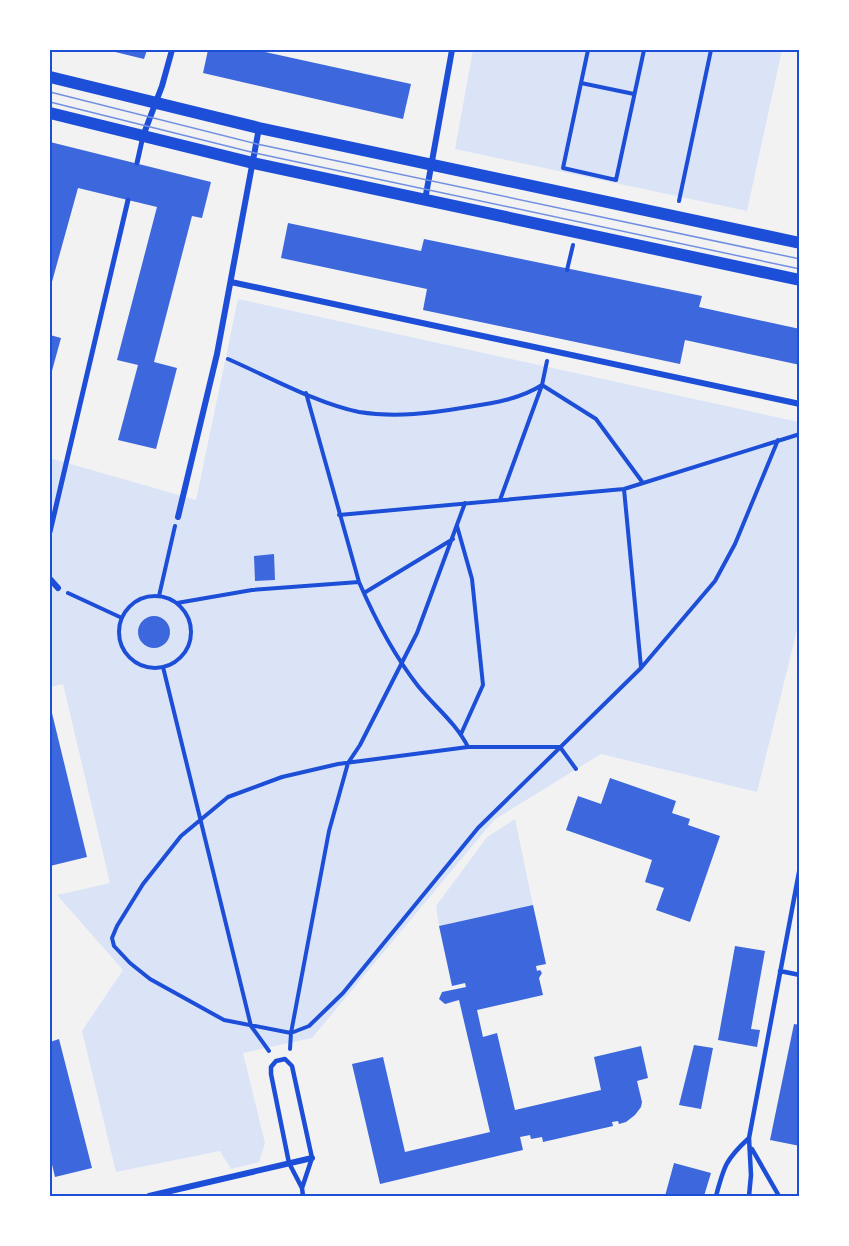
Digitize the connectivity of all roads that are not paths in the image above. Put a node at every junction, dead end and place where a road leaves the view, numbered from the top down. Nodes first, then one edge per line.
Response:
1 (172, 50) edge
2 (452, 50) edge
3 (50, 77) edge
4 (155, 103) junction
5 (50, 113) edge
6 (259, 128) junction
7 (143, 136) junction
8 (137, 163) dead end
9 (253, 163) junction
10 (431, 166) junction
11 (128, 200) dead end
12 (424, 201) junction
13 (800, 243) edge
14 (800, 280) edge
15 (231, 282) junction
16 (800, 404) edge
17 (178, 517) road end
18 (50, 532) edge
19 (50, 579) edge
20 (58, 588) road end
21 (800, 867) edge
22 (780, 970) junction
23 (800, 975) edge
24 (749, 1138) junction
25 (750, 1147) junction
26 (312, 1158) junction
27 (289, 1163) junction
28 (302, 1188) junction
29 (149, 1197) edge
30 (303, 1197) edge
31 (716, 1197) edge
32 (749, 1197) edge
33 (779, 1197) edge

1 - 4 street
2 - 10 street
3 - 4 main road
4 - 6 main road
4 - 7 street
5 - 7 main road
6 - 9 street
6 - 10 main road
7 - 8 street
7 - 9 main road
9 - 12 main road
9 - 15 street
10 - 12 street
10 - 13 main road
11 - 18 street
12 - 14 main road
15 - 16 street
15 - 17 street
19 - 20 street
21 - 22 lane
22 - 23 lane
22 - 24 lane
24 - 25 lane
24 - 31 lane
25 - 32 lane
25 - 33 lane
26 - 27 street
26 - 27 lane
26 - 28 lane
27 - 28 lane
27 - 29 street
28 - 30 lane

